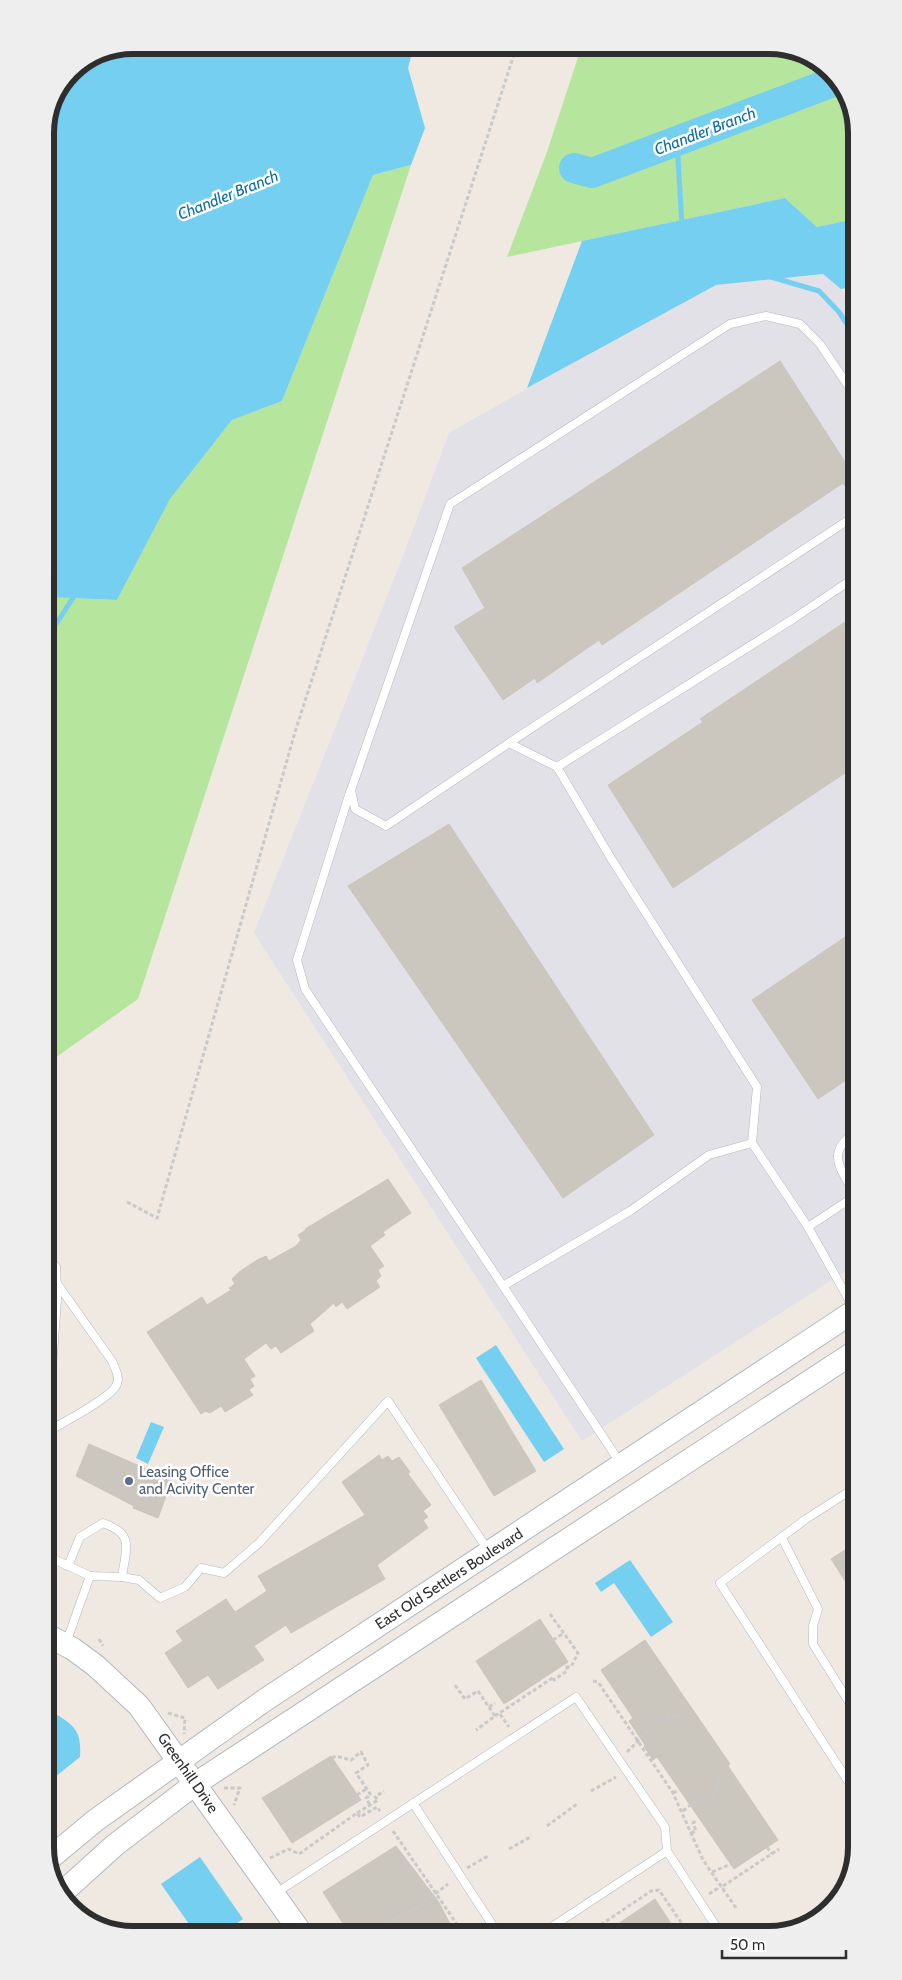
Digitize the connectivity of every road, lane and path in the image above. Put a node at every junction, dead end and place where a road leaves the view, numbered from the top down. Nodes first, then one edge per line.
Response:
1 (514, 54) edge
2 (848, 386) edge
3 (848, 520) edge
4 (848, 582) edge
5 (509, 743) junction
6 (557, 767) junction
7 (350, 790) junction
8 (848, 1138) edge
9 (752, 1143) junction
10 (848, 1183) edge
11 (848, 1200) edge
12 (127, 1202) dead end
13 (808, 1227) junction
14 (54, 1264) edge
15 (56, 1282) junction
16 (503, 1286) junction
17 (848, 1298) edge
18 (54, 1314) edge
19 (848, 1315) edge
20 (848, 1357) edge
21 (54, 1428) edge
22 (622, 1465) junction
23 (848, 1493) edge
24 (782, 1538) junction
25 (489, 1552) junction
26 (54, 1559) edge
27 (68, 1566) junction
28 (90, 1576) junction
29 (122, 1577) junction
30 (550, 1614) dead end
31 (564, 1633) junction
32 (57, 1640) edge
33 (553, 1640) dead end
34 (593, 1680) dead end
35 (455, 1685) dead end
36 (848, 1700) edge
37 (496, 1703) dead end
38 (489, 1707) junction
39 (500, 1714) junction
40 (496, 1716) junction
41 (683, 1719) dead end
42 (476, 1730) dead end
43 (516, 1737) junction
44 (638, 1741) junction
45 (626, 1755) dead end
46 (332, 1758) dead end
47 (178, 1760) junction
48 (717, 1773) dead end
49 (617, 1777) dead end
50 (848, 1781) edge
51 (195, 1784) junction
52 (366, 1789) junction
53 (384, 1790) dead end
54 (679, 1790) dead end
55 (591, 1791) dead end
56 (673, 1793) junction
57 (357, 1795) dead end
58 (413, 1803) junction
59 (370, 1804) junction
60 (577, 1804) dead end
61 (381, 1812) dead end
62 (683, 1812) junction
63 (357, 1813) junction
64 (697, 1820) dead end
65 (547, 1826) dead end
66 (393, 1831) dead end
67 (691, 1833) junction
68 (532, 1836) dead end
69 (767, 1847) dead end
70 (509, 1849) dead end
71 (779, 1849) dead end
72 (667, 1851) junction
73 (54, 1854) edge
74 (772, 1854) junction
75 (488, 1856) dead end
76 (269, 1859) dead end
77 (731, 1864) dead end
78 (465, 1869) dead end
79 (712, 1872) junction
80 (448, 1884) dead end
81 (723, 1886) junction
82 (66, 1888) edge
83 (436, 1893) junction
84 (275, 1894) junction
85 (736, 1908) dead end
86 (297, 1926) edge
87 (385, 1926) edge
88 (459, 1926) edge
89 (493, 1926) edge
90 (553, 1926) edge
91 (601, 1926) edge
92 (684, 1926) edge
93 (716, 1926) edge

1 - 12 path
2 - 7 lane
3 - 5 lane
4 - 6 lane
5 - 6 lane
5 - 7 lane
6 - 9 lane
7 - 16 lane
8 - 10 lane
9 - 13 lane
9 - 16 lane
11 - 13 lane
13 - 17 lane
14 - 15 lane
15 - 18 lane
15 - 21 lane
16 - 22 lane
19 - 22 main road, East Old Settlers Boulevard
20 - 51 main road
22 - 25 main road, East Old Settlers Boulevard
23 - 24 lane
24 - 36 lane
24 - 50 lane
25 - 29 lane
25 - 47 main road, East Old Settlers Boulevard
26 - 27 lane
27 - 28 lane
27 - 29 lane
28 - 29 lane
28 - 32 lane
30 - 31 path
31 - 33 path
31 - 39 path
32 - 47 main road, Greenhill Drive
34 - 44 path
35 - 38 path
37 - 38 path
38 - 40 path
39 - 40 path
39 - 43 path
40 - 42 path
41 - 44 path
43 - 58 lane
43 - 72 lane
44 - 45 path
44 - 56 path
46 - 52 path
47 - 51 main road, Greenhill Drive
47 - 73 main road, East Old Settlers Boulevard
48 - 62 path
49 - 55 path
51 - 82 main road
51 - 84 main road, Greenhill Drive
52 - 57 path
52 - 59 path
53 - 59 path
54 - 56 path
56 - 62 path
58 - 84 lane
58 - 89 lane
59 - 63 path
60 - 65 path
61 - 63 path
62 - 67 path
63 - 76 path
64 - 67 path
66 - 83 path
67 - 79 path
68 - 70 path
69 - 74 path
71 - 74 path
72 - 90 lane
72 - 93 lane
74 - 81 path
75 - 78 path
77 - 79 path
79 - 81 path
80 - 83 path
81 - 85 path
83 - 87 path
83 - 88 path
84 - 86 main road, Greenhill Drive
91 - 92 path

